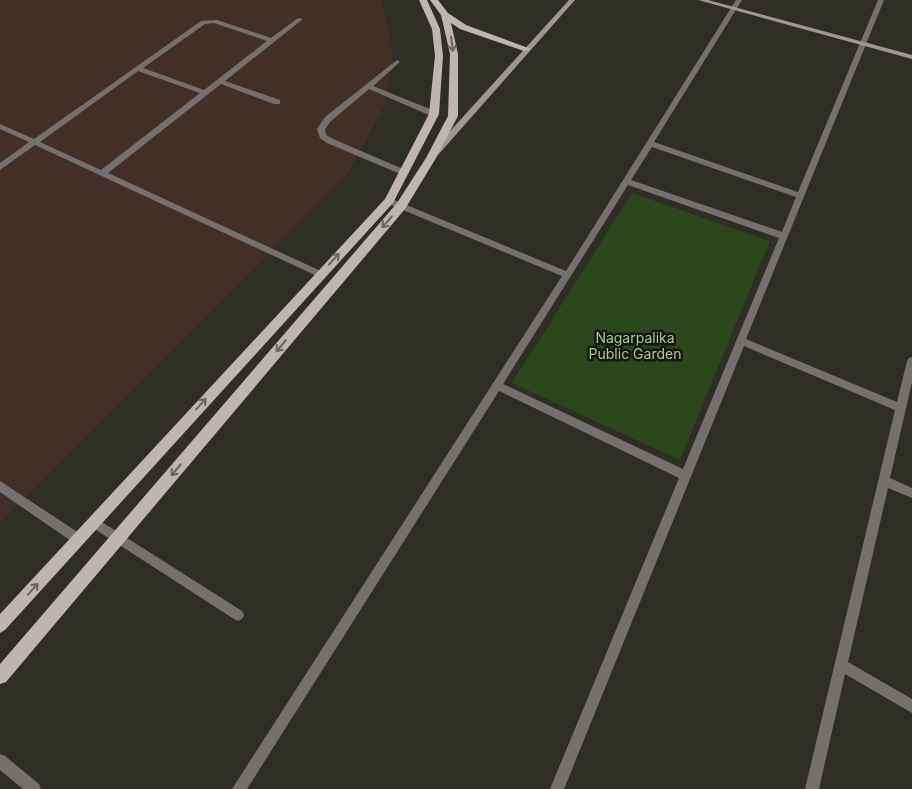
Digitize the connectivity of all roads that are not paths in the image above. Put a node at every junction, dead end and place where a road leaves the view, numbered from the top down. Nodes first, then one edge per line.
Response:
1 (423, 0) edge
2 (434, 0) edge
3 (572, 0) edge
4 (701, 0) edge
5 (881, 0) edge
6 (736, 4) edge
7 (445, 15) junction
8 (300, 18) dead end
9 (272, 41) junction
10 (863, 44) junction
11 (527, 49) junction
12 (912, 57) edge
13 (396, 62) dead end
14 (138, 69) junction
15 (220, 81) junction
16 (368, 86) junction
17 (204, 93) junction
18 (277, 102) dead end
19 (434, 114) junction
20 (0, 126) edge
21 (36, 143) junction
22 (649, 143) junction
23 (431, 158) junction
24 (0, 167) edge
25 (102, 173) junction
26 (406, 173) junction
27 (625, 181) junction
28 (801, 196) junction
29 (389, 201) junction
30 (402, 206) junction
31 (784, 236) junction
32 (320, 274) junction
33 (568, 275) junction
34 (741, 341) junction
35 (912, 361) edge
36 (497, 386) junction
37 (901, 408) junction
38 (686, 476) junction
39 (884, 481) junction
40 (0, 486) edge
41 (912, 493) edge
42 (94, 522) junction
43 (119, 538) junction
44 (78, 539) junction
45 (238, 615) dead end
46 (0, 625) edge
47 (841, 664) junction
48 (0, 676) edge
49 (912, 706) edge
50 (0, 761) edge
51 (34, 789) edge
52 (238, 789) edge
53 (557, 789) edge
54 (812, 789) edge

1 - 19 main road
2 - 7 main road
3 - 11 street
4 - 6 street
5 - 10 street
6 - 10 street
6 - 22 street
7 - 11 main road
7 -> 23 main road
8 - 9 street
9 - 14 street
9 - 15 street
10 - 12 street
10 - 28 street
11 - 23 street
13 - 16 street
14 - 17 street
14 - 21 street
15 - 17 street
15 - 18 street
16 - 19 street
16 - 26 street
17 - 25 street
19 - 26 main road
20 - 21 street
21 - 24 street
21 - 25 street
22 - 27 street
22 - 28 street
23 - 30 main road
25 - 32 street
26 - 29 main road
27 - 31 street
27 - 33 street
28 - 31 street
29 - 30 street
32 -> 29 main road
30 - 33 street
30 -> 43 main road
31 - 34 street
42 -> 32 main road
33 - 36 street
34 - 37 street
34 - 38 street
35 - 37 street
36 - 38 street
36 - 52 street
37 - 39 street
38 - 53 street
39 - 41 street
39 - 47 street
40 - 44 street
42 - 43 street
42 - 44 main road
43 - 45 street
43 - 48 main road
46 -> 44 main road
47 - 49 street
47 - 54 street
50 - 51 street

